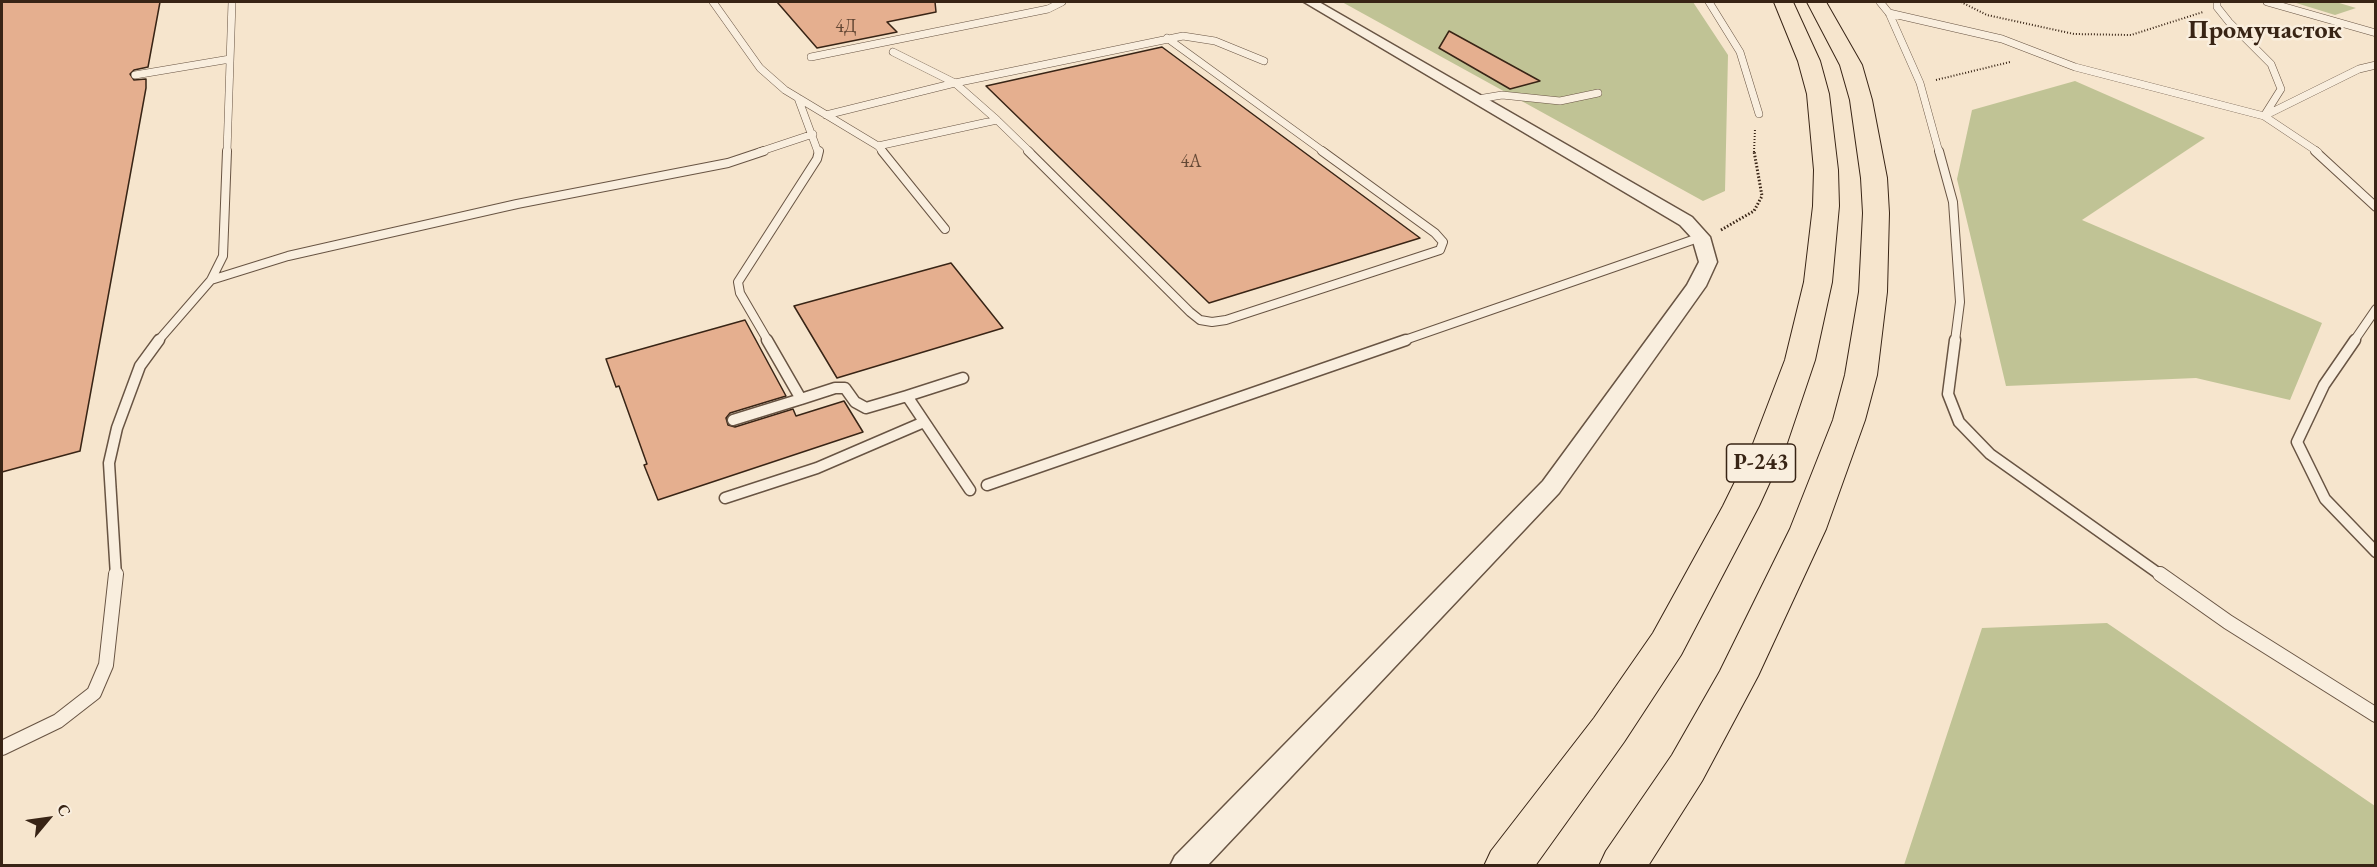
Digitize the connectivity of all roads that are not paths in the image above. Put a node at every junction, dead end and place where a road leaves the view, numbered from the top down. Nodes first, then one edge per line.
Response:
1 (232, 2) edge
2 (713, 2) edge
3 (1062, 2) edge
4 (1310, 2) edge
5 (1709, 2) edge
6 (1785, 2) edge
7 (1816, 2) edge
8 (1880, 2) edge
9 (2267, 2) edge
10 (2217, 4) edge
11 (1889, 13) junction
12 (2376, 33) edge
13 (1167, 38) junction
14 (893, 52) dead end
15 (811, 57) dead end
16 (230, 59) junction
17 (1264, 61) dead end
18 (2376, 65) edge
19 (135, 75) dead end
20 (956, 83) junction
21 (1598, 93) dead end
22 (798, 98) junction
23 (1478, 99) junction
24 (1759, 114) road end
25 (826, 115) junction
26 (2264, 116) junction
27 (997, 120) junction
28 (813, 134) junction
29 (878, 146) junction
30 (2376, 207) edge
31 (945, 229) dead end
32 (1701, 237) junction
33 (211, 280) junction
34 (2376, 309) edge
35 (963, 378) dead end
36 (907, 396) junction
37 (801, 399) junction
38 (734, 420) dead end
39 (924, 422) junction
40 (987, 485) dead end
41 (970, 490) dead end
42 (725, 498) dead end
43 (2376, 552) edge
44 (2376, 715) edge
45 (2, 748) edge
46 (1186, 866) edge
47 (1507, 866) edge
48 (1622, 866) edge

1 - 16 lane
2 - 22 lane
3 - 15 lane
4 - 23 street
5 - 24 lane
6 - 47 highway, Р-243
7 - 48 highway, Р-243
8 - 11 lane
9 - 12 lane
10 - 26 lane
11 - 26 lane
11 - 44 lane
13 - 17 lane
13 - 20 lane
13 - 27 lane
14 - 20 lane
16 - 19 lane
16 - 33 lane
18 - 26 lane
20 - 25 lane
20 - 27 lane
21 - 23 lane
22 - 25 lane
22 - 28 lane
23 - 32 street
25 - 29 lane
26 - 30 lane
27 - 29 lane
28 - 33 lane
28 - 37 lane
29 - 31 lane
32 - 40 lane
32 - 46 street
33 - 45 lane
34 - 43 lane
35 - 36 lane
36 - 37 lane
36 - 39 lane
37 - 38 lane
39 - 41 lane
39 - 42 lane

